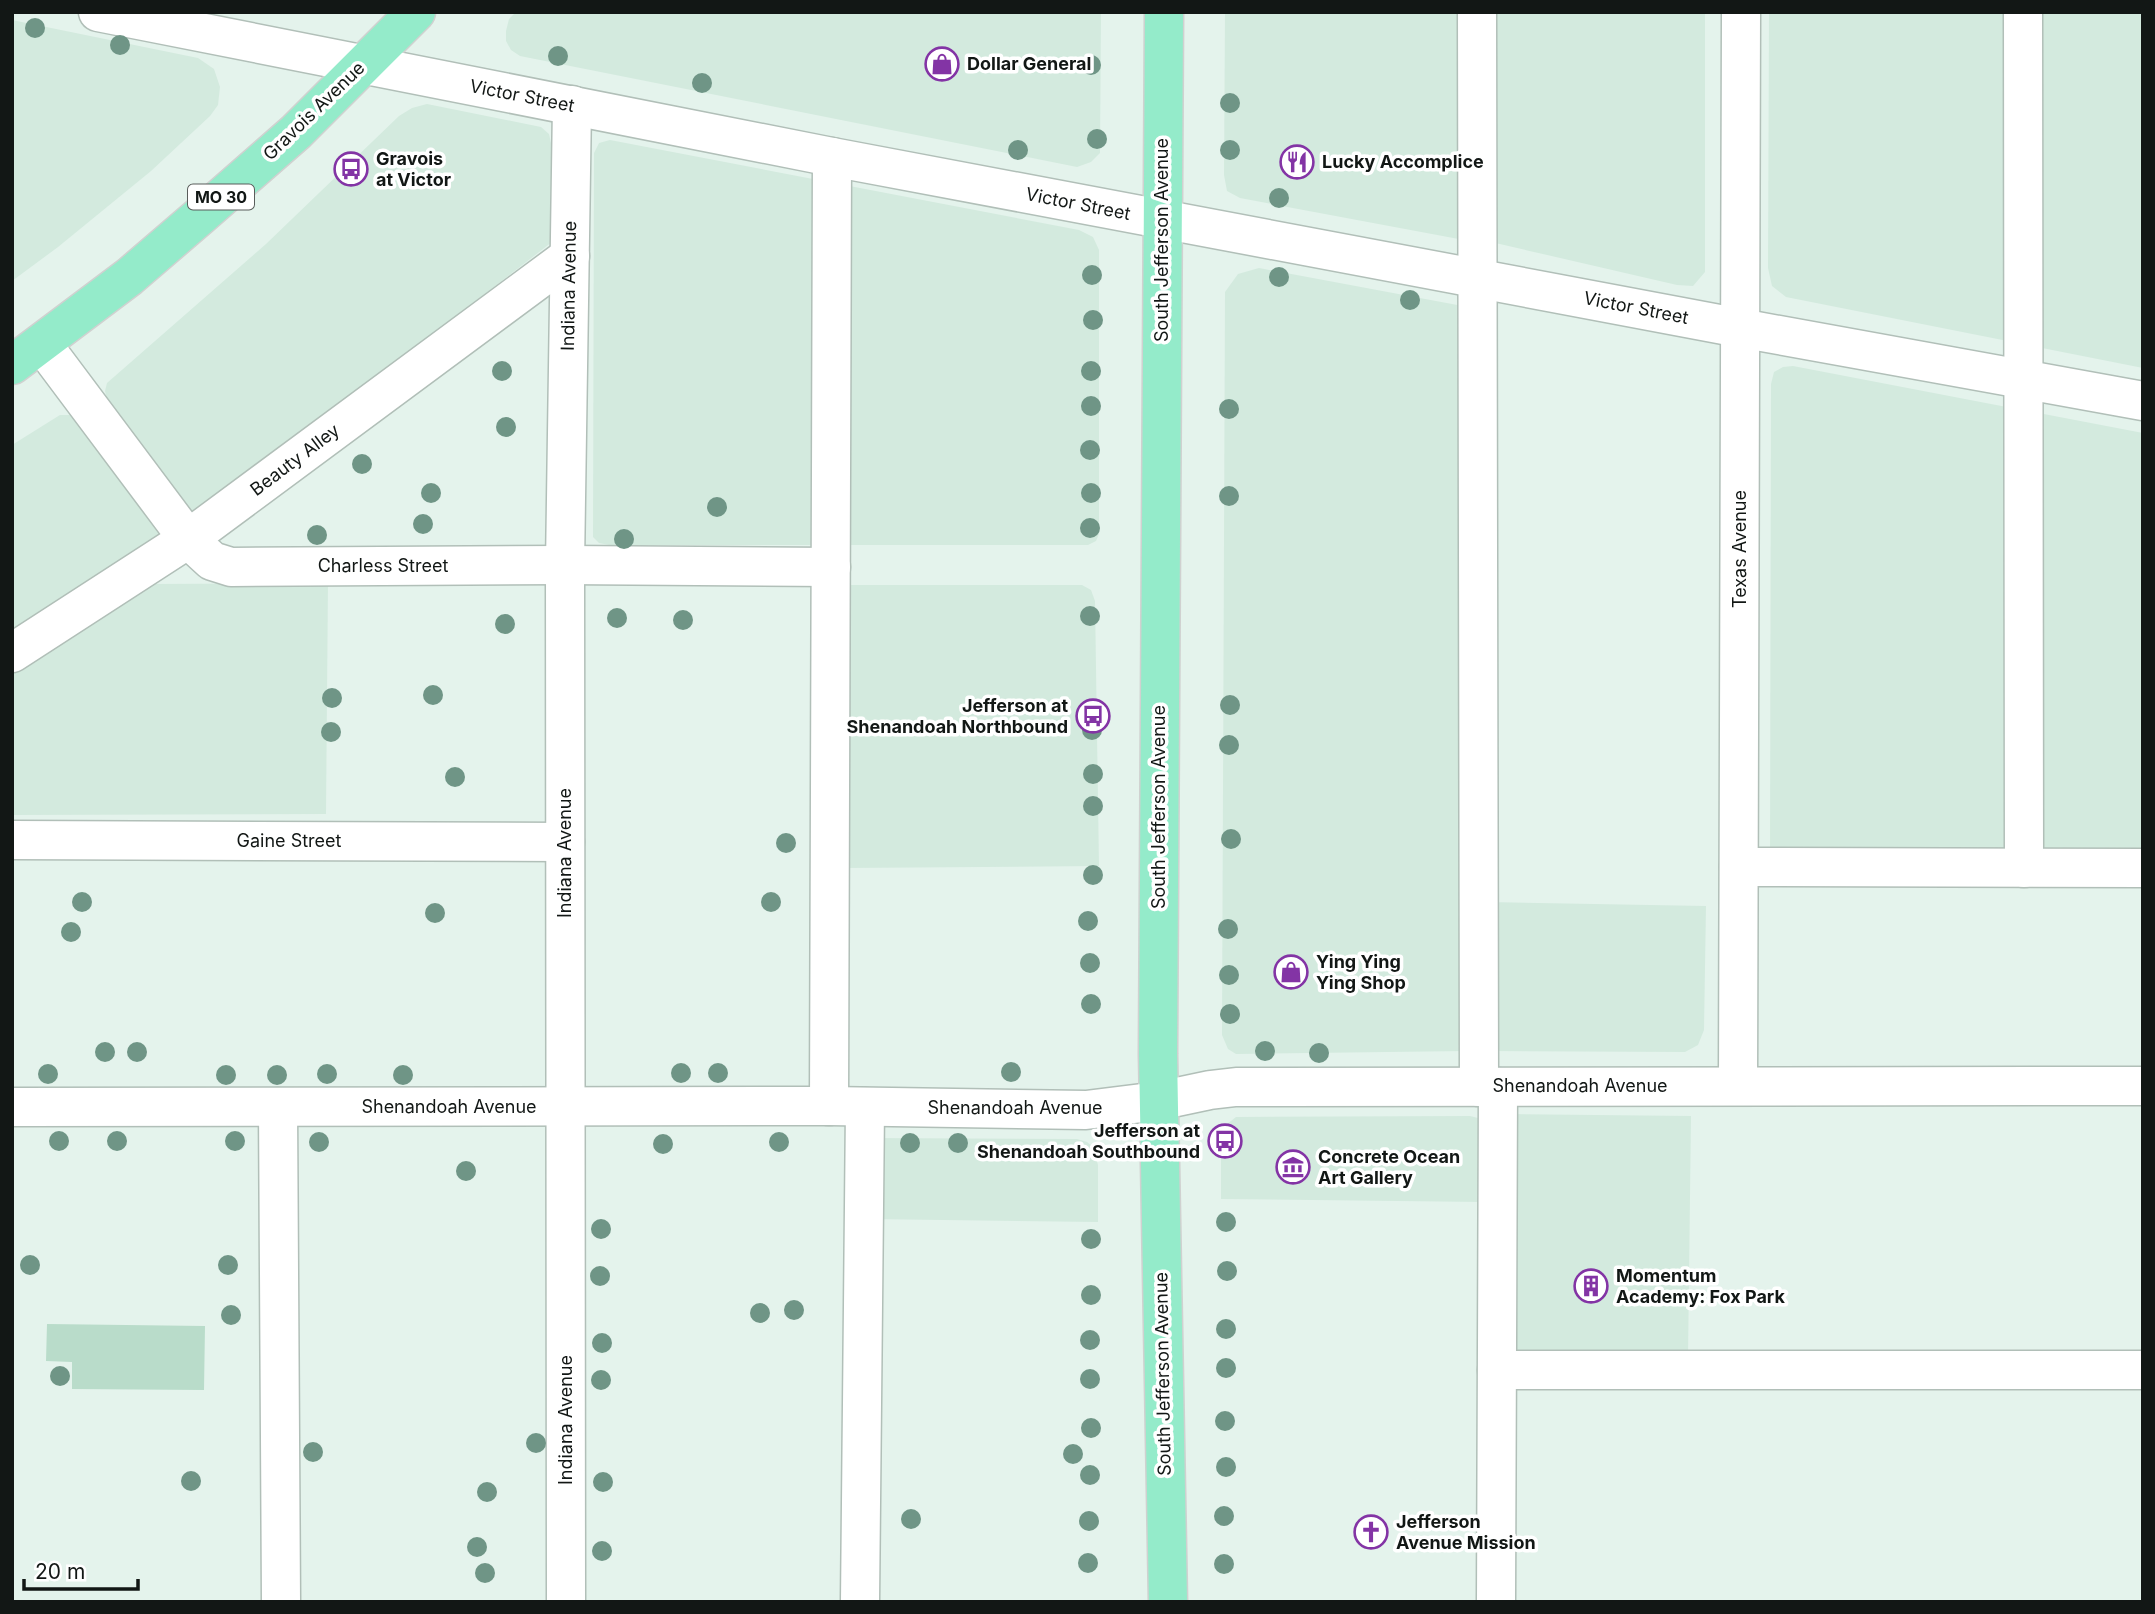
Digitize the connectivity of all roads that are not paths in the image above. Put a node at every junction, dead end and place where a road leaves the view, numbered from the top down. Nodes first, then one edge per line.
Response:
1 (99, 12) edge
2 (416, 12) edge
3 (1164, 12) edge
4 (1477, 12) edge
5 (1741, 12) edge
6 (2023, 12) edge
7 (362, 64) junction
8 (572, 105) junction
9 (832, 157) junction
10 (1163, 220) junction
11 (570, 256) junction
12 (1479, 279) junction
13 (1740, 328) junction
14 (27, 355) edge
15 (2023, 380) junction
16 (2143, 401) edge
17 (188, 540) junction
18 (565, 565) junction
19 (831, 567) junction
20 (12, 653) edge
21 (12, 841) edge
22 (565, 842) junction
23 (1739, 867) junction
24 (2024, 868) junction
25 (2143, 868) edge
26 (1738, 1086) junction
27 (2143, 1086) edge
28 (1489, 1087) junction
29 (1158, 1101) junction
30 (12, 1107) edge
31 (278, 1107) junction
32 (847, 1107) junction
33 (565, 1108) junction
34 (1497, 1370) junction
35 (2143, 1370) edge
36 (281, 1602) edge
37 (566, 1602) edge
38 (860, 1602) edge
39 (1168, 1602) edge
40 (1496, 1602) edge

1 - 7 street, Victor Street
2 - 7 main road, Gravois Avenue / MO 30
3 - 10 main road, South Jefferson Avenue
4 - 12 street
5 - 13 street, Texas Avenue
6 - 15 street
7 - 8 street, Victor Street
7 - 14 main road, Gravois Avenue / MO 30
8 - 9 street, Victor Street
8 - 11 street, Indiana Avenue
9 - 10 street, Victor Street
9 - 19 street
10 - 12 street, Victor Street
10 - 29 main road, South Jefferson Avenue
11 - 17 street, Beauty Alley
11 - 18 street, Indiana Avenue
12 - 13 street, Victor Street
12 - 28 street
13 - 15 street, Victor Street
13 - 23 street, Texas Avenue
14 - 17 street, Charless Street
15 - 16 street, Victor Street
15 - 24 street
17 - 18 street, Charless Street
17 - 20 street, Beauty Alley
18 - 19 street, Charless Street
18 - 22 street, Indiana Avenue
19 - 32 street
21 - 22 street, Gaine Street
22 - 33 street, Indiana Avenue
23 - 24 street
23 - 26 street, Texas Avenue
24 - 25 street
26 - 27 street, Shenandoah Avenue
26 - 28 street, Shenandoah Avenue
28 - 29 street, Shenandoah Avenue
28 - 34 street
29 - 32 street, Shenandoah Avenue
29 - 39 main road, South Jefferson Avenue
30 - 31 street, Shenandoah Avenue
31 - 33 street, Shenandoah Avenue
31 - 36 street
32 - 33 street, Shenandoah Avenue
32 - 38 street
33 - 37 street, Indiana Avenue
34 - 35 street
34 - 40 street

